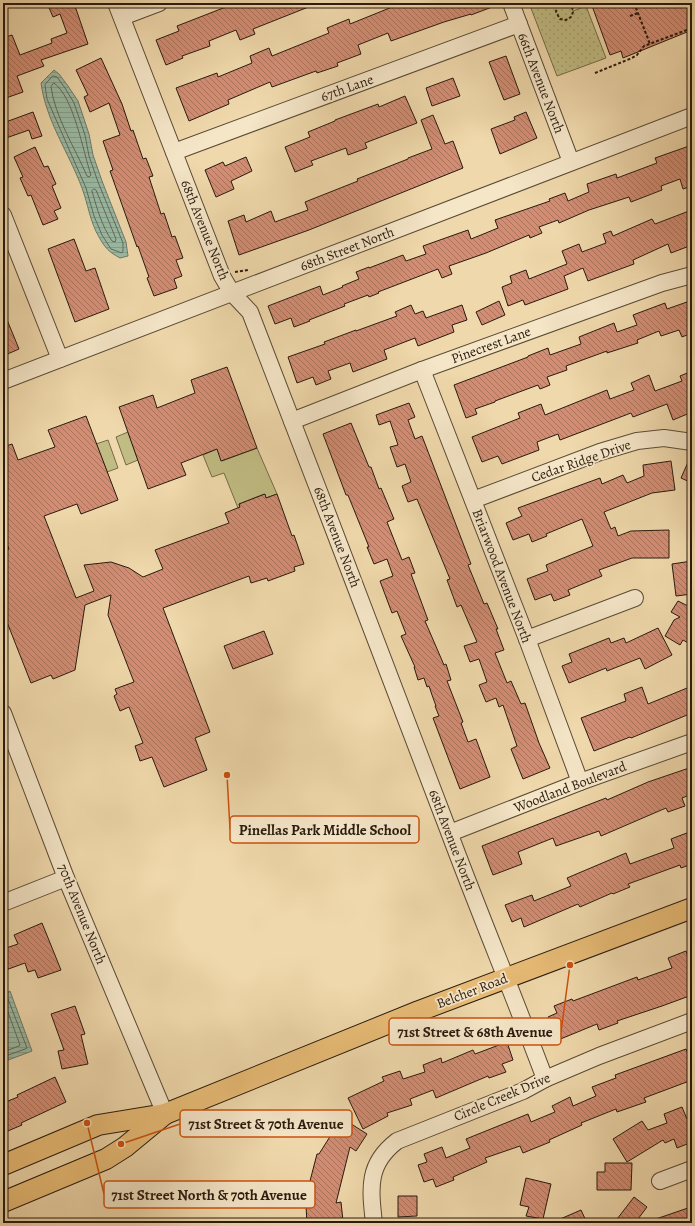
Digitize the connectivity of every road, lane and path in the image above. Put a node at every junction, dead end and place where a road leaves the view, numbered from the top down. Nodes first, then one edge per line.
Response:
1 (159, 3) edge
2 (511, 3) edge
3 (563, 3) edge
4 (568, 3) edge
5 (634, 3) edge
6 (566, 8) dead end
7 (119, 10) edge
8 (638, 13) junction
9 (630, 16) dead end
10 (519, 24) junction
11 (692, 28) edge
12 (650, 44) junction
13 (596, 72) dead end
14 (692, 116) edge
15 (174, 152) junction
16 (571, 162) junction
17 (3, 215) edge
18 (692, 275) edge
19 (232, 293) junction
20 (60, 359) junction
21 (422, 370) junction
22 (3, 381) edge
23 (292, 421) junction
24 (692, 442) edge
25 (473, 500) junction
26 (635, 598) dead end
27 (527, 639) junction
28 (3, 713) edge
29 (692, 742) edge
30 (580, 782) junction
31 (450, 833) junction
32 (66, 878) junction
33 (3, 903) edge
34 (692, 908) edge
35 (506, 978) junction
36 (692, 1021) edge
37 (545, 1079) junction
38 (165, 1114) junction
39 (3, 1165) edge
40 (692, 1169) edge
41 (660, 1181) dead end
42 (3, 1202) edge
43 (374, 1223) edge

1 - 7 street
2 - 10 street, 66th Avenue North
3 - 4 path
4 - 6 path
5 - 8 path
7 - 15 street, 68th Avenue North
8 - 9 path
8 - 12 path
10 - 15 street, 67th Lane
10 - 16 street, 66th Avenue North
11 - 12 path
12 - 13 path
14 - 16 street, 68th Street North
15 - 19 street, 68th Avenue North
16 - 19 street, 68th Street North
17 - 20 street
18 - 21 street, Pinecrest Lane
19 - 20 street, 68th Street North
19 - 23 street, 68th Avenue North
20 - 22 street, 68th Street North
21 - 23 street, Pinecrest Lane
21 - 25 street, Briarwood Avenue North
23 - 31 street, 68th Avenue North
24 - 25 street, Cedar Ridge Drive
25 - 27 street, Briarwood Avenue North
26 - 27 street
27 - 30 street, Briarwood Avenue North
28 - 32 street, 70th Avenue North
29 - 30 street, Woodland Boulevard
30 - 31 street, Woodland Boulevard
31 - 35 street, 68th Avenue North
32 - 33 street
32 - 38 street, 70th Avenue North
34 - 35 main road, Belcher Road
35 - 37 street, 68th Avenue North
35 - 38 main road, Belcher Road
36 - 37 street, Circle Creek Drive
37 - 43 street, Circle Creek Drive
38 - 39 main road, Belcher Road
38 - 42 main road, Belcher Road
40 - 41 street

